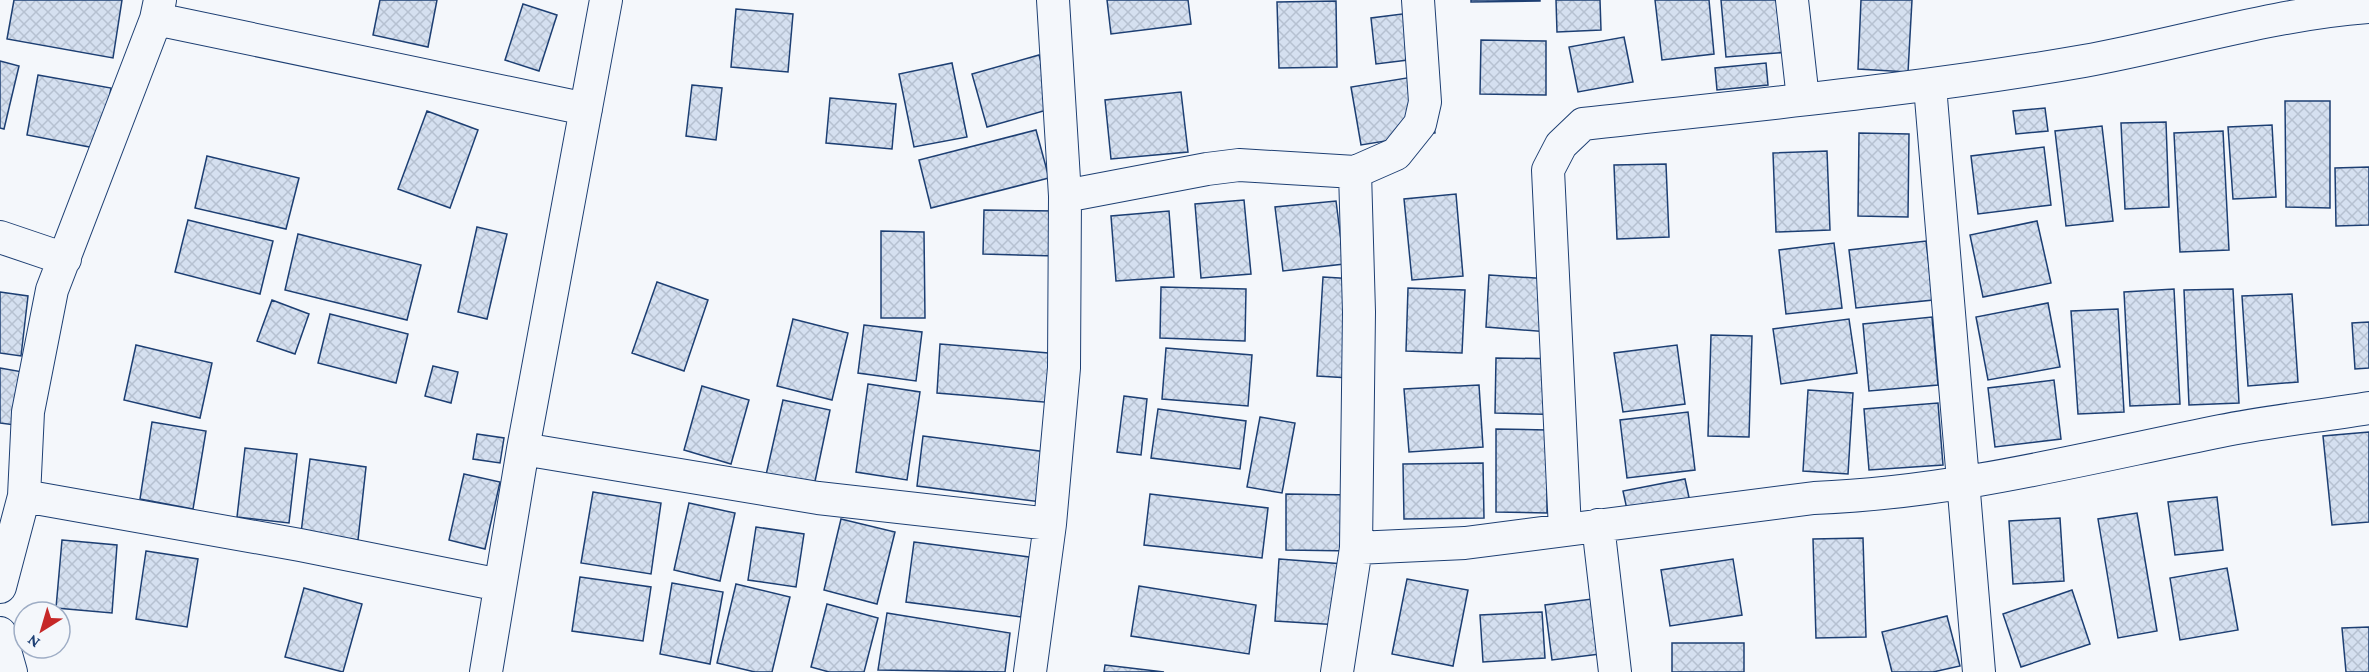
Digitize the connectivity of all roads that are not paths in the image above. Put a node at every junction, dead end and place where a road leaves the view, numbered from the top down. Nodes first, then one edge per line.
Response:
1 (606, 0) edge
2 (1053, 0) edge
3 (1418, 0) edge
4 (1792, 0) edge
5 (2369, 7) edge
6 (158, 10) edge
7 (1930, 86) junction
8 (1803, 99) junction
9 (586, 110) junction
10 (1355, 172) junction
11 (1065, 196) junction
12 (0, 237) edge
13 (64, 259) junction
14 (2369, 408) edge
15 (523, 449) junction
16 (1963, 484) junction
17 (24, 496) junction
18 (1050, 524) junction
19 (1598, 525) junction
20 (1565, 530) junction
21 (1356, 548) junction
22 (500, 585) junction
23 (0, 587) edge
24 (0, 633) edge
25 (11, 672) edge
26 (486, 672) edge
27 (1030, 672) edge
28 (1337, 672) edge
29 (1615, 672) edge
30 (1978, 672) edge

1 - 9 street
2 - 11 street
3 - 10 street
4 - 8 street
5 - 7 street
6 - 9 street
6 - 13 street
7 - 8 street
7 - 16 street
8 - 20 street
9 - 15 street
10 - 11 street
10 - 21 street
11 - 18 street
12 - 13 street
13 - 17 street
14 - 16 street
15 - 18 street
15 - 22 street
16 - 19 street
16 - 30 street
17 - 22 street
17 - 23 street
18 - 27 street
19 - 20 street
19 - 29 street
20 - 21 street
21 - 28 street
22 - 26 street
24 - 25 street

